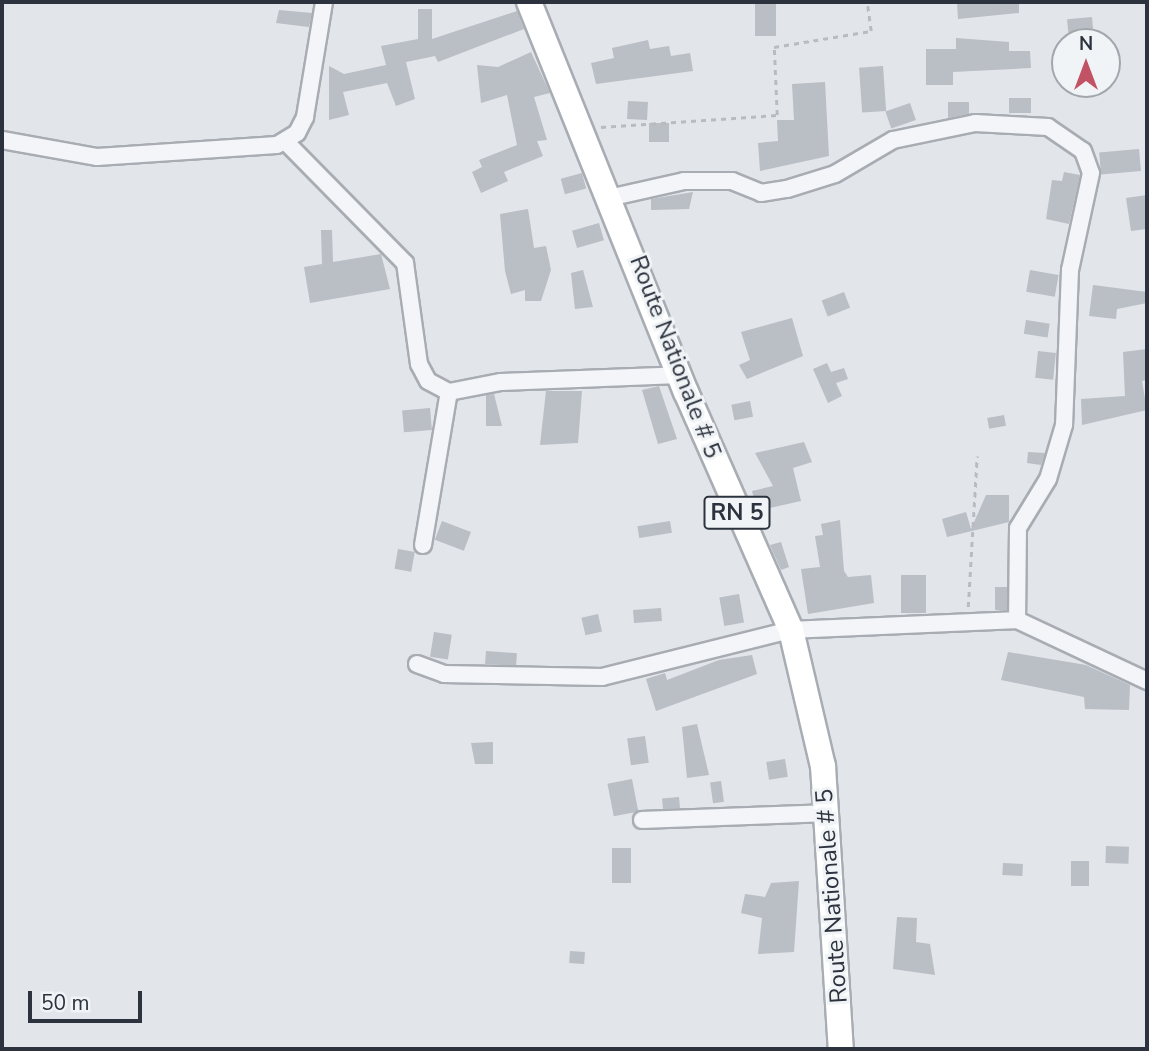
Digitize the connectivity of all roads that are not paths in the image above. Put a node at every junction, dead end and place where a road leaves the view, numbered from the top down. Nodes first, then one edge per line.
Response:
1 (324, 2) edge
2 (529, 2) edge
3 (2, 140) edge
4 (285, 141) junction
5 (613, 197) junction
6 (680, 375) junction
7 (449, 392) junction
8 (423, 545) dead end
9 (1017, 620) junction
10 (791, 630) junction
11 (417, 664) dead end
12 (1147, 681) edge
13 (829, 813) junction
14 (642, 820) dead end
15 (841, 1049) edge

1 - 4 street
2 - 5 main road, Route Nationale # 5 / RN 5
3 - 4 street
4 - 7 street
5 - 6 main road, Route Nationale # 5 / RN 5
5 - 9 street
6 - 7 street
6 - 10 main road, Route Nationale # 5 / RN 5
7 - 8 street
9 - 10 street
9 - 12 street
10 - 11 street
10 - 13 main road, Route Nationale # 5 / RN 5
13 - 14 street
13 - 15 main road, Route Nationale # 5 / RN 5

